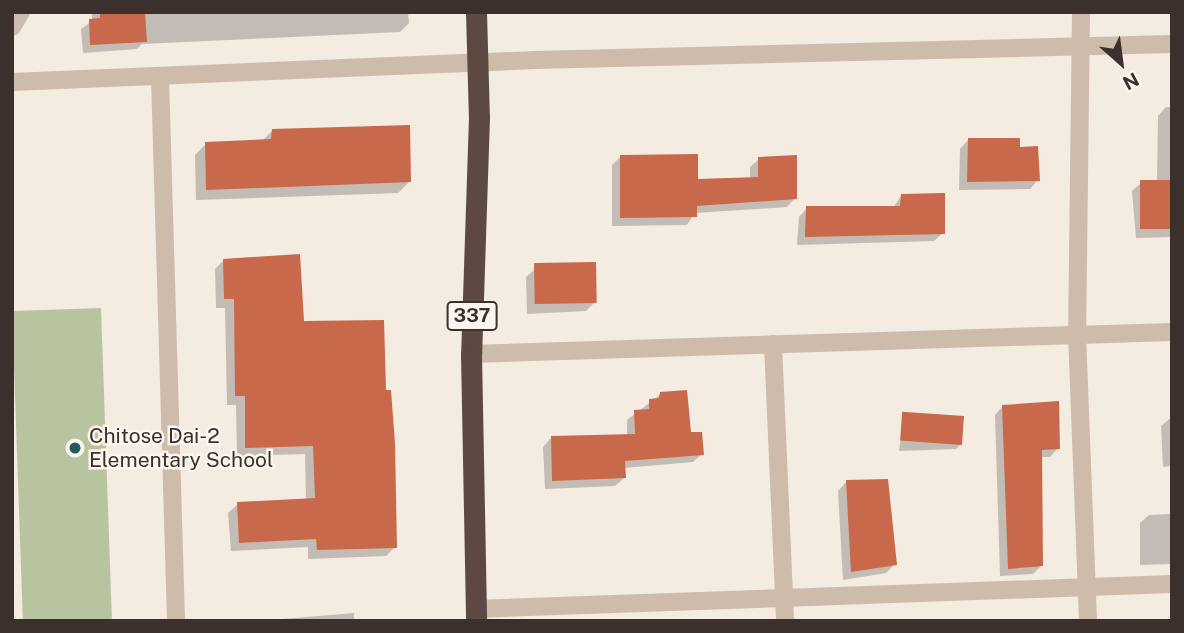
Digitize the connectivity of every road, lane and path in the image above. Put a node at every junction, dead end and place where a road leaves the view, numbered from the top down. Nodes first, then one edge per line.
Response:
1 (21, 12) edge
2 (476, 12) edge
3 (1081, 12) edge
4 (12, 27) edge
5 (1172, 44) edge
6 (1082, 45) junction
7 (477, 64) junction
8 (160, 78) junction
9 (12, 82) edge
10 (1172, 332) edge
11 (1077, 334) junction
12 (773, 344) junction
13 (471, 354) junction
14 (1172, 584) edge
15 (1087, 586) junction
16 (784, 598) junction
17 (476, 615) edge
18 (176, 621) edge
19 (785, 621) edge
20 (1088, 621) edge

1 - 4 street
2 - 7 highway, 337
3 - 6 street
5 - 6 street
6 - 7 street
6 - 11 street
7 - 8 street
7 - 13 highway, 337
8 - 9 street
8 - 18 street
10 - 11 street
11 - 12 street
11 - 15 street
12 - 13 street
12 - 16 street
13 - 17 highway, 337
14 - 15 street
15 - 16 street
15 - 20 street
16 - 17 street
16 - 19 street

